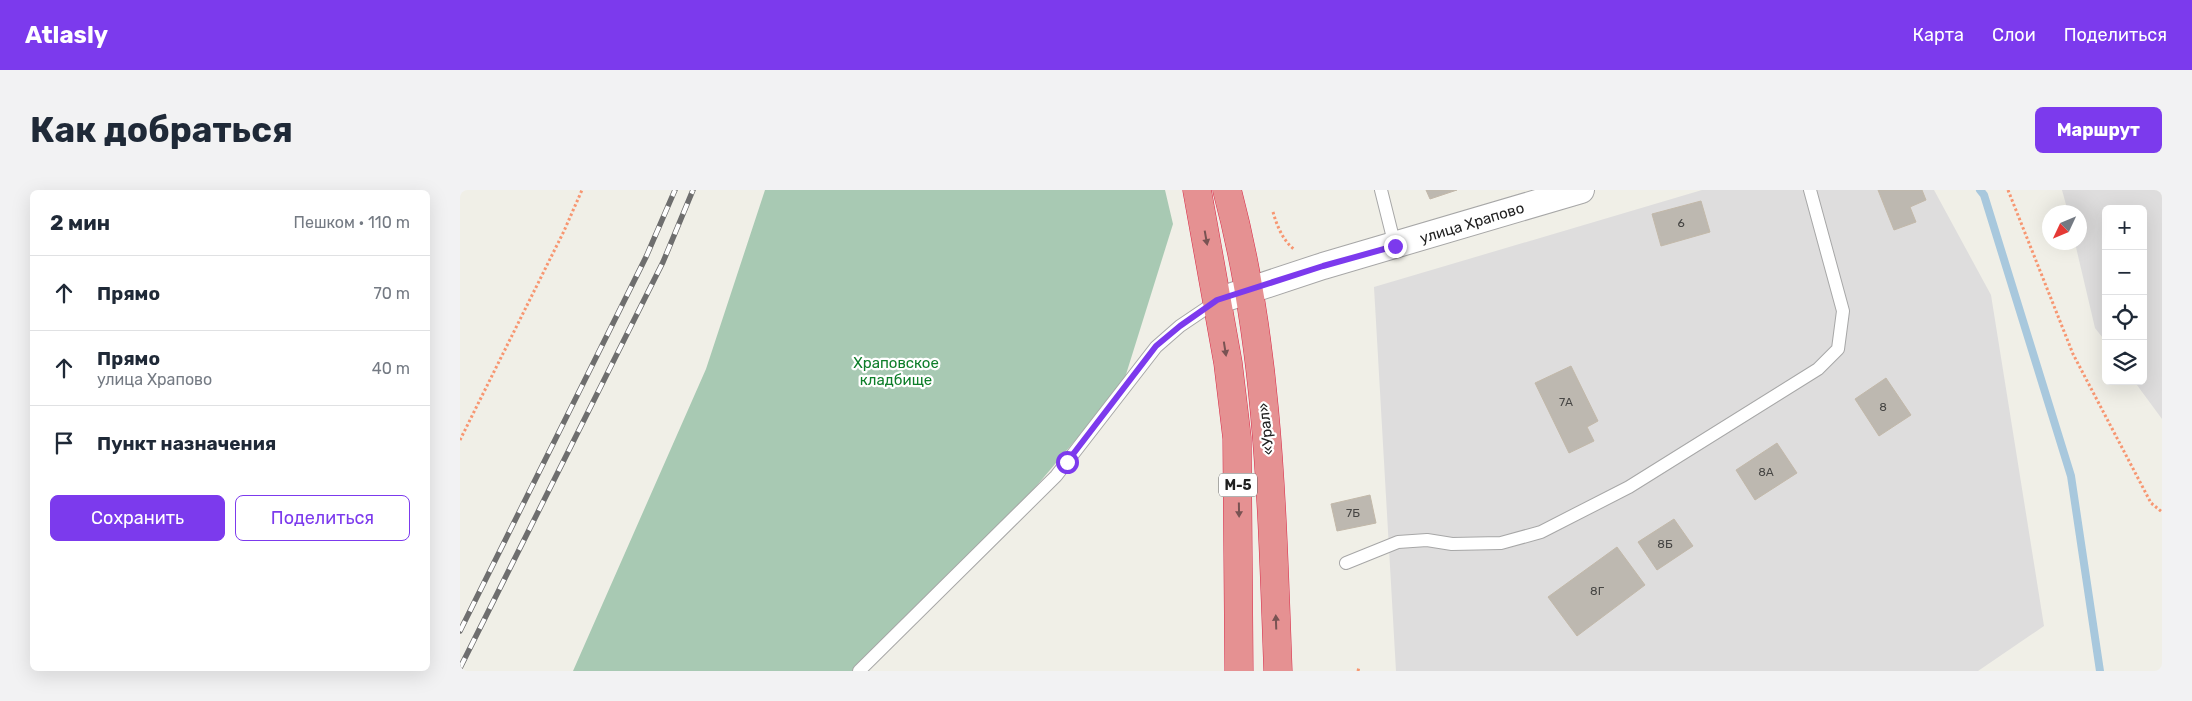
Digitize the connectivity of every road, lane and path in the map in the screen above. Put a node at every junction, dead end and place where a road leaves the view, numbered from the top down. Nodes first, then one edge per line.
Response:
1 (582, 190) edge
2 (1197, 190) edge
3 (1227, 190) edge
4 (1381, 190) edge
5 (1581, 190) edge
6 (1810, 190) edge
7 (2008, 190) edge
8 (1273, 212) dead end
9 (1395, 246) junction
10 (1301, 254) dead end
11 (1249, 290) junction
12 (1217, 300) junction
13 (460, 440) edge
14 (2162, 512) edge
15 (1346, 563) dead end
16 (1279, 665) edge
17 (859, 671) edge
18 (1239, 671) edge

1 - 13 path
2 -> 12 highway, «Урал» / М-5
3 - 11 highway, «Урал» / М-5
4 - 9 lane
5 - 9 street, улица Храпово
6 - 15 lane
7 - 14 path
8 - 10 path
9 - 11 street, улица Храпово
11 - 12 street, улица Храпово
16 -> 11 highway, «Урал» / М-5
12 - 17 lane
12 -> 18 highway, «Урал» / М-5

